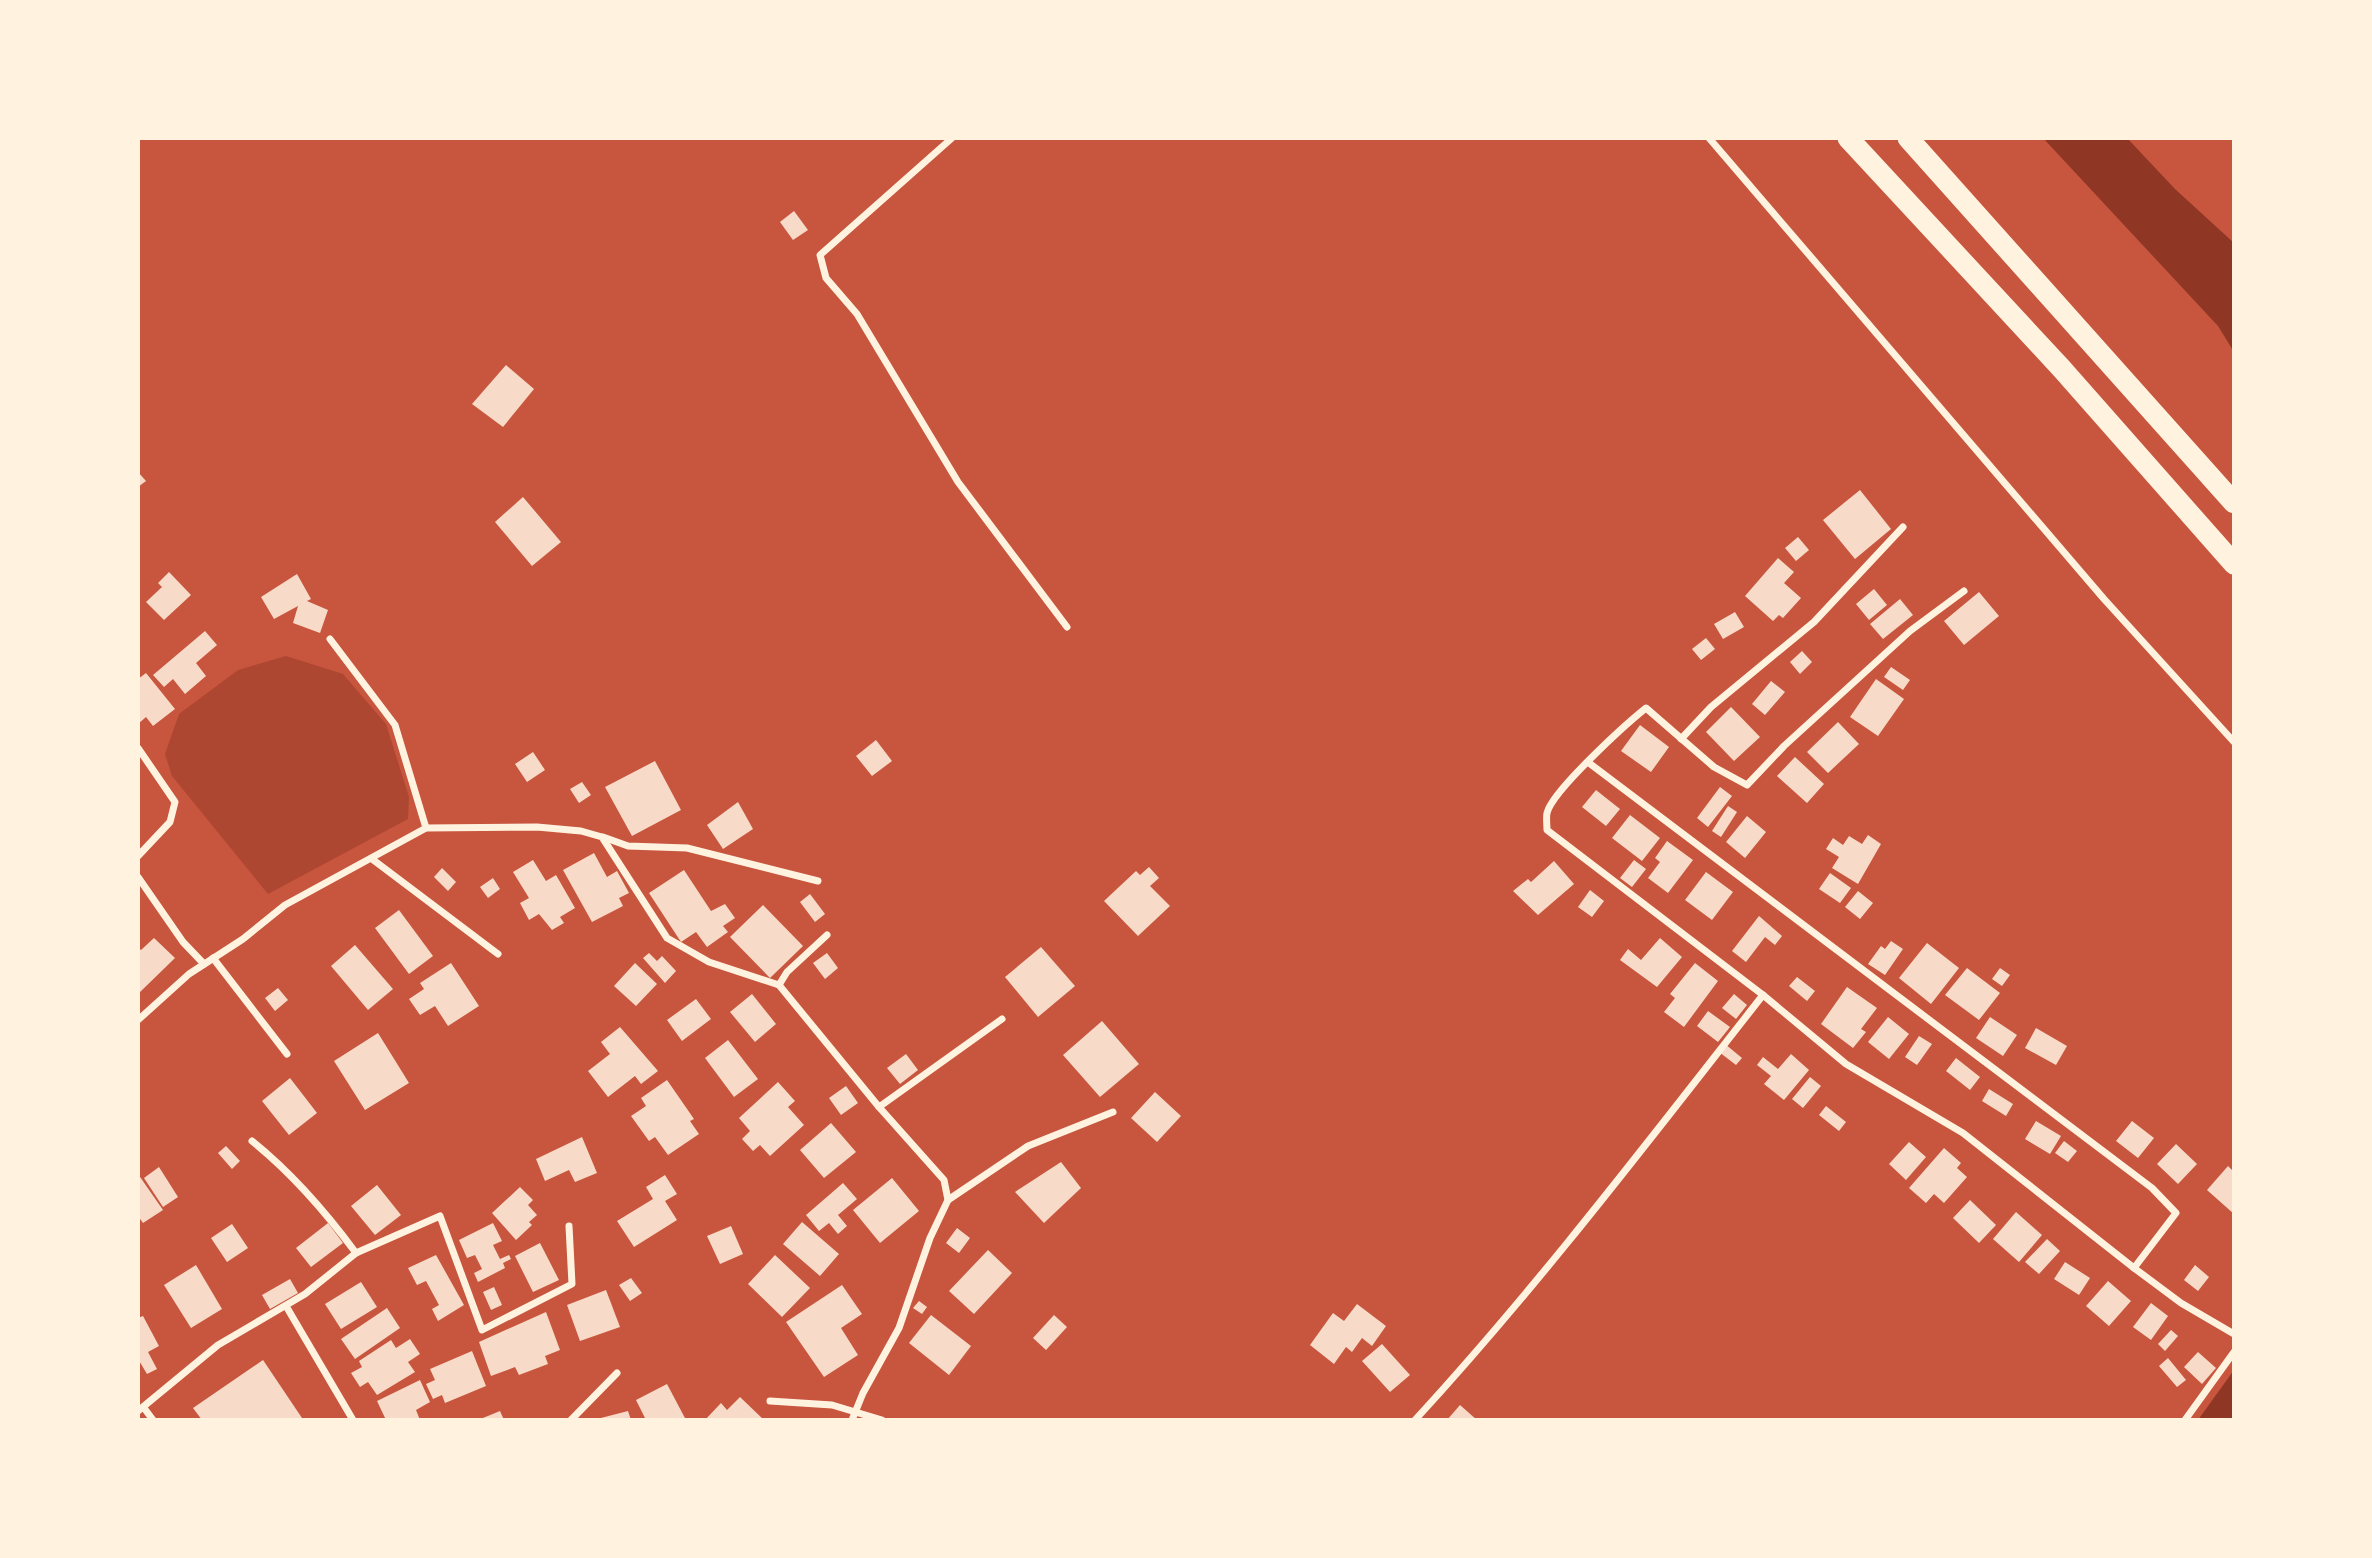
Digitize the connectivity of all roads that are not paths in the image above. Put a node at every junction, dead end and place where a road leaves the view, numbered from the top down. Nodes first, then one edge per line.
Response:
1 (952, 138) edge
2 (1709, 138) edge
3 (1847, 138) edge
4 (1908, 138) edge
5 (2234, 503) edge
6 (1903, 527) dead end
7 (2234, 564) edge
8 (1964, 591) dead end
9 (1067, 627) dead end
10 (330, 639) dead end
11 (1681, 739) junction
12 (2234, 742) edge
13 (138, 748) edge
14 (1589, 763) junction
15 (426, 828) junction
16 (603, 837) junction
17 (138, 856) edge
18 (372, 859) junction
19 (138, 877) edge
20 (818, 881) dead end
21 (827, 935) dead end
22 (498, 954) dead end
23 (213, 958) junction
24 (204, 964) junction
25 (779, 985) junction
26 (1763, 995) junction
27 (1002, 1019) dead end
28 (138, 1020) edge
29 (287, 1054) dead end
30 (879, 1107) junction
31 (1113, 1112) dead end
32 (252, 1141) dead end
33 (948, 1200) junction
34 (569, 1226) dead end
35 (356, 1253) junction
36 (2134, 1268) junction
37 (286, 1306) junction
38 (2234, 1334) edge
39 (2234, 1352) edge
40 (617, 1373) dead end
41 (771, 1401) dead end
42 (141, 1410) edge
43 (853, 1417) edge
44 (153, 1420) edge
45 (353, 1420) edge
46 (571, 1420) edge
47 (882, 1420) edge
48 (1415, 1420) edge
49 (2185, 1420) edge

1 - 9 street
2 - 12 street
3 - 7 highway
4 - 5 highway
6 - 11 street
8 - 11 street
10 - 15 street
11 - 14 street
13 - 17 street
14 - 26 street
14 - 36 street
15 - 16 street
15 - 18 street
16 - 20 street
16 - 25 street
18 - 22 street
18 - 23 street
19 - 24 street
21 - 25 street
23 - 24 street
23 - 29 street
24 - 28 street
25 - 30 street
26 - 36 street
26 - 48 street
27 - 30 street
30 - 33 street
31 - 33 street
32 - 35 street
33 - 43 street
34 - 35 street
35 - 37 street
36 - 38 street
37 - 42 street
37 - 45 street
39 - 49 street
40 - 46 street
41 - 43 street
42 - 44 street
43 - 47 street

